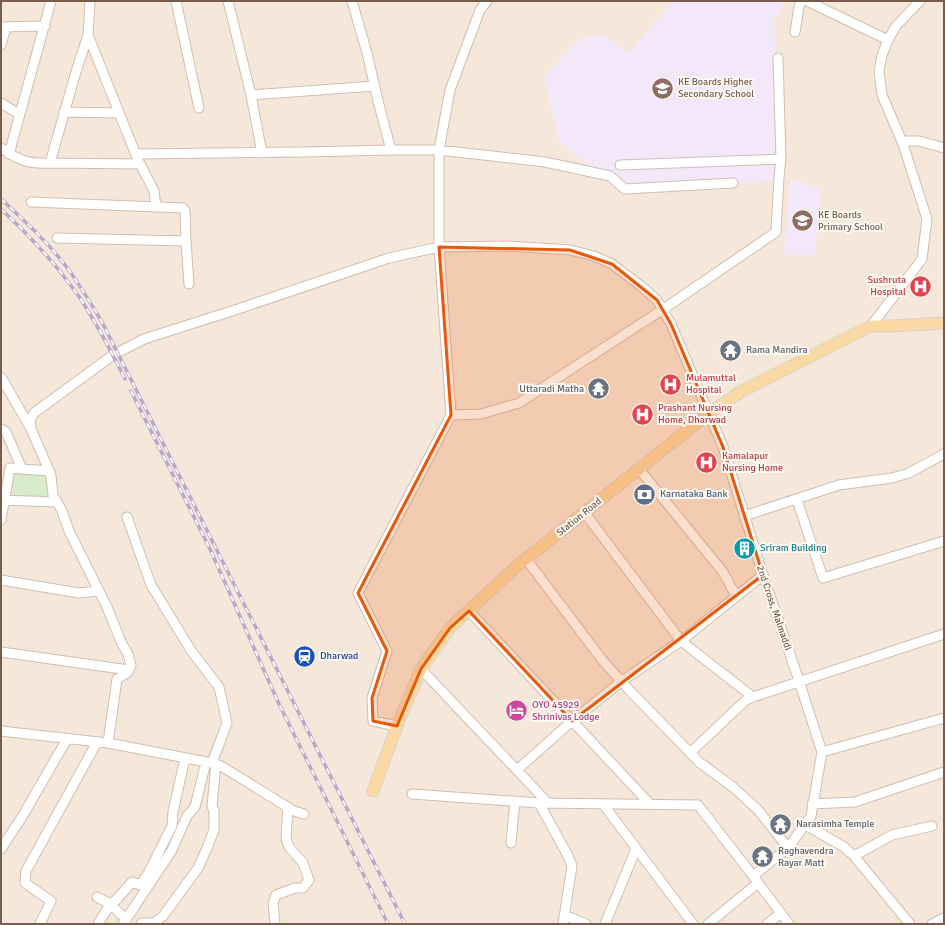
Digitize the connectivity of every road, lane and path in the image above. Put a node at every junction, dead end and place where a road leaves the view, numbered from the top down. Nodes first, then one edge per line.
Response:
1 (51, 1) edge
2 (90, 1) edge
3 (176, 1) edge
4 (228, 1) edge
5 (352, 1) edge
6 (487, 1) edge
7 (800, 1) edge
8 (807, 1) edge
9 (920, 1) edge
10 (45, 26) junction
11 (4, 27) edge
12 (795, 32) dead end
13 (88, 36) junction
14 (888, 40) junction
15 (1, 45) edge
16 (778, 58) dead end
17 (375, 86) junction
18 (251, 95) junction
19 (1, 103) edge
20 (199, 108) dead end
21 (64, 112) junction
22 (119, 113) junction
23 (20, 114) junction
24 (902, 141) junction
25 (944, 148) edge
26 (391, 150) junction
27 (438, 150) junction
28 (5, 151) edge
29 (262, 153) junction
30 (136, 154) junction
31 (782, 159) junction
32 (50, 163) junction
33 (140, 164) junction
34 (620, 165) dead end
35 (733, 184) dead end
36 (31, 202) dead end
37 (156, 207) junction
38 (57, 238) dead end
39 (186, 241) junction
40 (439, 247) junction
41 (189, 284) dead end
42 (662, 310) junction
43 (944, 324) edge
44 (871, 326) junction
45 (1, 377) edge
46 (451, 414) junction
47 (708, 414) junction
48 (1, 429) edge
49 (31, 429) junction
50 (944, 454) edge
51 (639, 468) junction
52 (22, 469) junction
53 (49, 471) junction
54 (3, 500) edge
55 (797, 500) junction
56 (57, 502) junction
57 (584, 512) junction
58 (744, 516) junction
59 (127, 517) dead end
60 (1, 520) edge
61 (944, 541) edge
62 (526, 560) junction
63 (763, 575) junction
64 (1, 580) edge
65 (99, 591) junction
66 (736, 596) junction
67 (469, 611) junction
68 (944, 634) edge
69 (681, 641) junction
70 (1, 652) edge
71 (421, 669) junction
72 (128, 670) junction
73 (622, 681) junction
74 (800, 682) junction
75 (753, 696) junction
76 (944, 718) edge
77 (572, 721) junction
78 (397, 726) junction
79 (1, 731) edge
80 (67, 738) junction
81 (97, 742) junction
82 (108, 743) junction
83 (822, 752) junction
84 (690, 753) junction
85 (185, 758) junction
86 (212, 763) junction
87 (517, 770) junction
88 (944, 772) edge
89 (373, 791) dead end
90 (412, 794) dead end
91 (514, 801) junction
92 (544, 803) junction
93 (603, 804) junction
94 (650, 804) junction
95 (812, 804) junction
96 (288, 807) junction
97 (304, 814) dead end
98 (804, 824) junction
99 (932, 826) dead end
100 (511, 843) dead end
101 (788, 848) junction
102 (1, 849) edge
103 (636, 849) junction
104 (854, 856) junction
105 (756, 879) junction
106 (97, 896) dead end
107 (110, 904) junction
108 (781, 913) junction
109 (564, 914) junction
110 (944, 918) edge
111 (125, 921) edge
112 (40, 924) edge
113 (98, 924) edge
114 (141, 924) edge
115 (275, 924) edge
116 (563, 924) edge
117 (586, 924) edge
118 (605, 924) edge
119 (693, 924) edge
120 (708, 924) edge
121 (767, 924) edge
122 (789, 924) edge
123 (910, 924) edge
124 (932, 924) edge

1 - 10 street
2 - 13 street
3 - 20 street
4 - 18 street
5 - 17 street
6 - 27 street
7 - 12 street
8 - 14 street
9 - 14 street
10 - 11 street
10 - 23 street
11 - 15 street
13 - 21 street
13 - 22 street
14 - 24 street
16 - 31 street
17 - 18 street
17 - 26 street
18 - 29 street
19 - 23 street
21 - 22 street
21 - 32 street
22 - 30 street
23 - 28 street
24 - 25 street
24 - 44 street
26 - 27 street
26 - 29 street
27 - 35 street
27 - 40 street
28 - 32 street
29 - 30 street
30 - 33 street
31 - 34 street
31 - 42 street
32 - 33 street
33 - 37 street
36 - 37 street
37 - 39 street
38 - 39 street
39 - 41 street
40 - 42 street, 2nd Cross, Malmaddi
40 - 46 street
40 - 49 street, 2nd Cross, Malmaddi
42 - 46 street
42 - 47 street, 2nd Cross, Malmaddi
43 - 44 main road
44 - 47 main road, Station Road
45 - 49 street
46 - 78 street
47 - 51 main road, Station Road
47 - 58 street, 2nd Cross, Malmaddi
48 - 52 street
49 - 53 street
50 - 55 street
51 - 57 main road, Station Road
51 - 66 street
52 - 53 street
52 - 54 street
53 - 56 street
54 - 56 street
54 - 60 street
55 - 58 street
55 - 61 street
56 - 65 street
57 - 62 main road, Station Road
57 - 69 street
58 - 63 street, 2nd Cross, Malmaddi
59 - 86 street
62 - 67 main road, Station Road
62 - 73 street
63 - 66 street
63 - 74 street, 2nd Cross, Malmaddi
64 - 65 street
65 - 72 street
66 - 69 street
67 - 71 main road, Station Road
67 - 77 street
68 - 74 street
69 - 73 street
69 - 75 street
70 - 72 street
71 - 78 main road, Station Road
71 - 87 street
72 - 82 street
73 - 77 street
73 - 84 street
74 - 75 street
74 - 83 street, 2nd Cross, Malmaddi
75 - 84 street
76 - 83 street
77 - 87 street
77 - 94 street
78 - 89 main road, Station Road
79 - 80 street
80 - 81 street
80 - 102 street
81 - 82 street
81 - 112 street
82 - 85 street
83 - 95 street, 2nd Cross, Malmaddi
84 - 101 street
85 - 86 street
85 - 107 street
86 - 96 street
86 - 111 street
86 - 114 street
87 - 92 street
88 - 95 street
90 - 91 street
91 - 92 street
91 - 100 street
92 - 93 street
92 - 109 street
93 - 94 street
93 - 103 street
94 - 105 street
95 - 98 street, 2nd Cross, Malmaddi
96 - 97 street
96 - 115 street
98 - 101 street, 2nd Cross, Malmaddi
98 - 104 street
99 - 104 street
101 - 105 street, 2nd Cross, Malmaddi
103 - 118 street
103 - 119 street
104 - 123 street
105 - 108 street
105 - 120 street, 2nd Cross, Malmaddi
106 - 107 street
107 - 111 street
107 - 113 street
108 - 121 street
108 - 122 street
109 - 116 street
109 - 117 street
110 - 124 street

